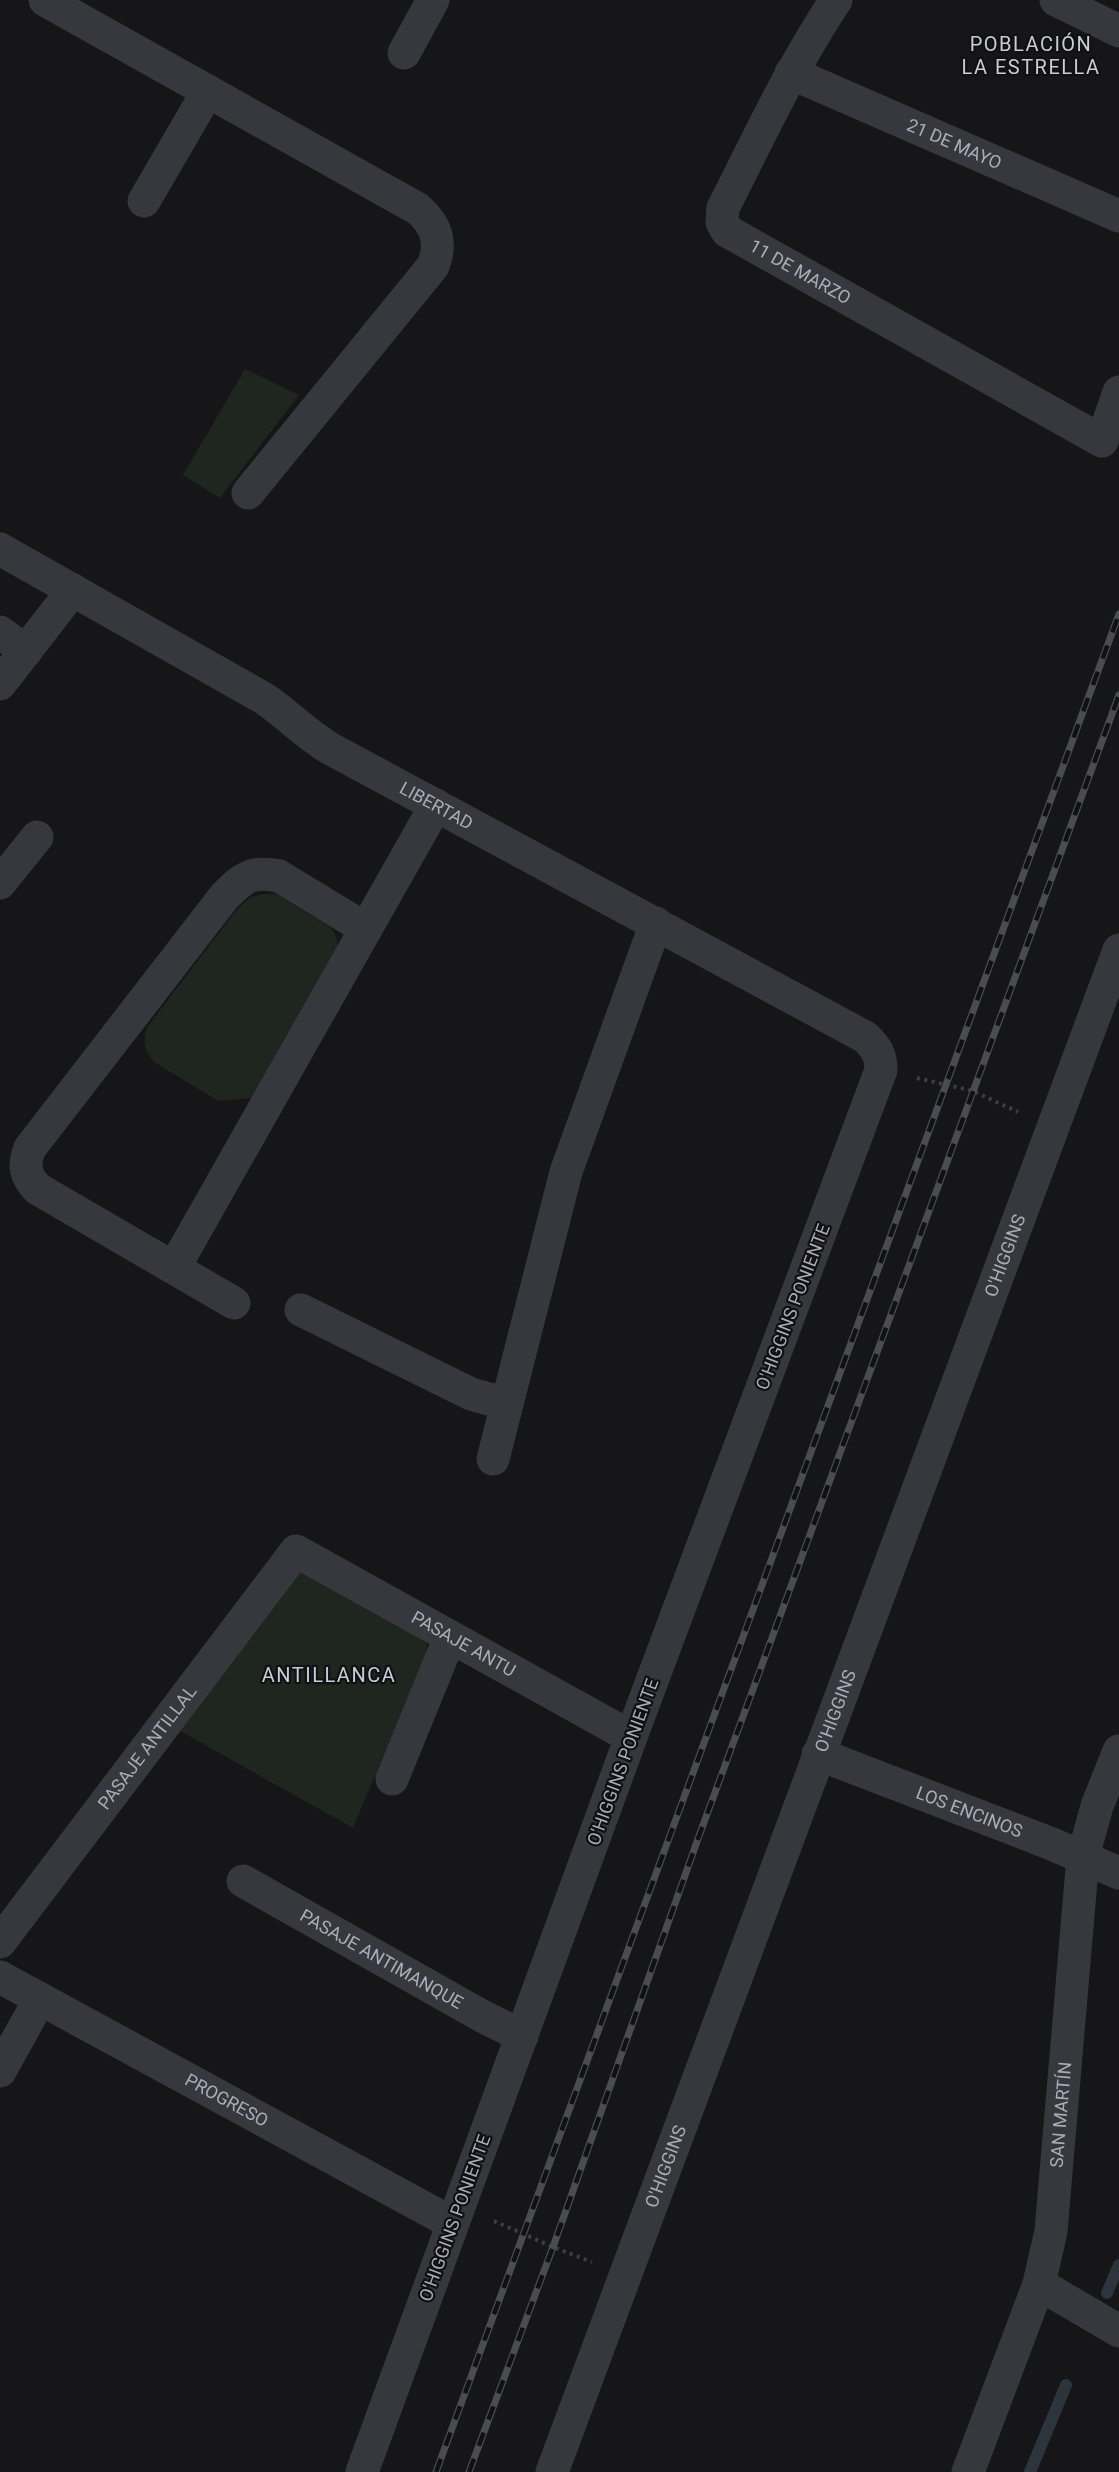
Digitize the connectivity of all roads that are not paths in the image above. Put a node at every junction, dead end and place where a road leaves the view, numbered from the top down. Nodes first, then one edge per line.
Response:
1 (45, 0) edge
2 (433, 0) edge
3 (836, 0) edge
4 (1056, 0) edge
5 (1119, 31) edge
6 (404, 53) dead end
7 (791, 73) junction
8 (208, 91) junction
9 (144, 201) dead end
10 (1119, 216) edge
11 (1119, 392) edge
12 (248, 493) dead end
13 (0, 549) edge
14 (73, 590) junction
15 (0, 632) edge
16 (26, 651) junction
17 (0, 684) edge
18 (436, 805) junction
19 (37, 837) dead end
20 (0, 883) edge
21 (656, 923) junction
22 (366, 929) junction
23 (1119, 950) edge
24 (880, 1061) joint
25 (174, 1268) junction
26 (234, 1303) dead end
27 (301, 1310) dead end
28 (507, 1404) junction
29 (493, 1459) dead end
30 (296, 1551) joint
31 (450, 1637) junction
32 (632, 1737) junction
33 (1119, 1751) edge
34 (818, 1754) junction
35 (392, 1779) dead end
36 (1083, 1857) junction
37 (1119, 1873) edge
38 (243, 1881) dead end
39 (0, 1942) edge
40 (0, 1977) edge
41 (40, 1998) junction
42 (522, 2036) junction
43 (0, 2071) edge
44 (452, 2223) junction
45 (1039, 2284) junction
46 (1119, 2331) edge
47 (362, 2472) edge
48 (552, 2472) edge
49 (968, 2472) edge

1 - 8 street
2 - 6 street
3 - 7 street, 11 DE MARZO
4 - 5 street
7 - 10 street, 21 DE MAYO
7 - 11 street, 11 DE MARZO
8 - 9 street
8 - 12 street
13 - 14 street, LIBERTAD
14 - 16 street
14 - 18 street, LIBERTAD
15 - 16 street
16 - 17 street
18 - 21 street, LIBERTAD
18 - 22 street
19 - 20 street
21 - 24 street, LIBERTAD
21 - 28 street
22 - 25 street
22 - 25 street
23 - 34 street, O'HIGGINS
24 - 32 street, O'HIGGINS PONIENTE
25 - 26 street
27 - 28 street
28 - 29 street
30 - 31 street, PASAJE ANTU
30 - 39 street, PASAJE ANTILLAL
31 - 32 street, PASAJE ANTU
31 - 35 street
32 - 42 street, O'HIGGINS PONIENTE
33 - 36 street, SAN MARTÍN
34 - 36 street, LOS ENCINOS
34 - 48 street, O'HIGGINS
36 - 37 street, LOS ENCINOS
36 - 45 street, SAN MARTÍN
38 - 42 street, PASAJE ANTIMANQUE
40 - 41 street, PROGRESO
41 - 43 street
41 - 44 street, PROGRESO
42 - 44 street, O'HIGGINS PONIENTE
44 - 47 street, O'HIGGINS PONIENTE
45 - 46 street
45 - 49 street, SAN MARTÍN

